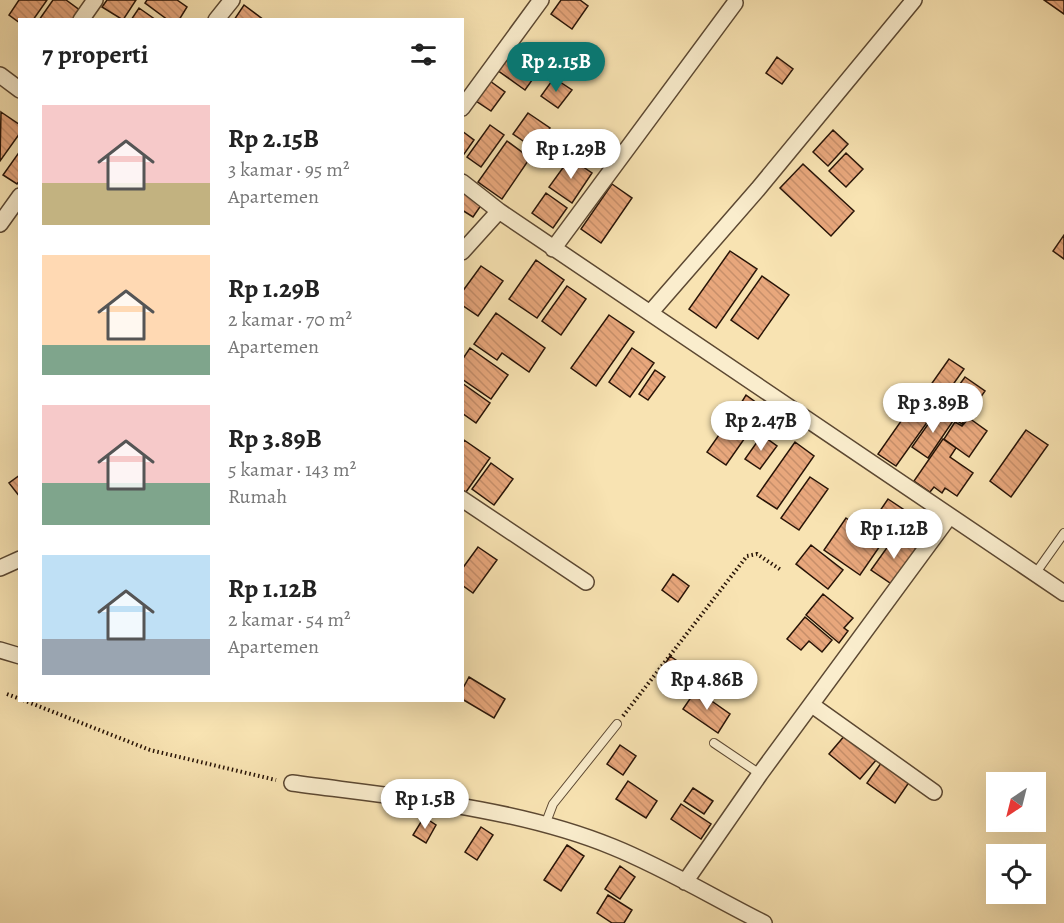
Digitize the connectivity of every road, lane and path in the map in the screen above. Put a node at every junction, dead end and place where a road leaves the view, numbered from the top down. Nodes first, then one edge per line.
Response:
1 (95, 0) edge
2 (232, 0) edge
3 (541, 0) edge
4 (914, 0) edge
5 (735, 3) dead end
6 (82, 18) edge
7 (218, 18) edge
8 (0, 75) edge
9 (18, 88) edge
10 (464, 105) edge
11 (464, 184) edge
12 (18, 199) edge
13 (499, 211) junction
14 (0, 224) edge
15 (553, 249) junction
16 (464, 250) edge
17 (650, 313) junction
18 (464, 500) edge
19 (950, 517) junction
20 (1064, 533) edge
21 (18, 560) edge
22 (0, 568) edge
23 (781, 570) dead end
24 (1035, 574) junction
25 (586, 582) dead end
26 (1064, 593) edge
27 (0, 650) edge
28 (18, 655) edge
29 (7, 694) dead end
30 (18, 699) edge
31 (26, 702) edge
32 (812, 705) junction
33 (617, 724) joint
34 (714, 744) dead end
35 (760, 774) junction
36 (292, 783) joint
37 (934, 792) dead end
38 (545, 822) junction
39 (688, 878) junction
40 (764, 923) edge

1 - 6 street
2 - 7 street
3 - 10 street
4 - 17 street
5 - 15 street
8 - 9 street
11 - 13 street
12 - 14 street
13 - 15 street
13 - 16 street
15 - 17 street
17 - 19 street
18 - 25 street
19 - 24 street
19 - 32 street
20 - 24 lane
21 - 22 street
23 - 33 path
24 - 26 street
27 - 28 street
29 - 30 path
31 - 36 path
32 - 35 street
32 - 37 street
33 - 38 lane
34 - 35 lane
35 - 39 street
36 - 38 street
38 - 39 street
39 - 40 street

